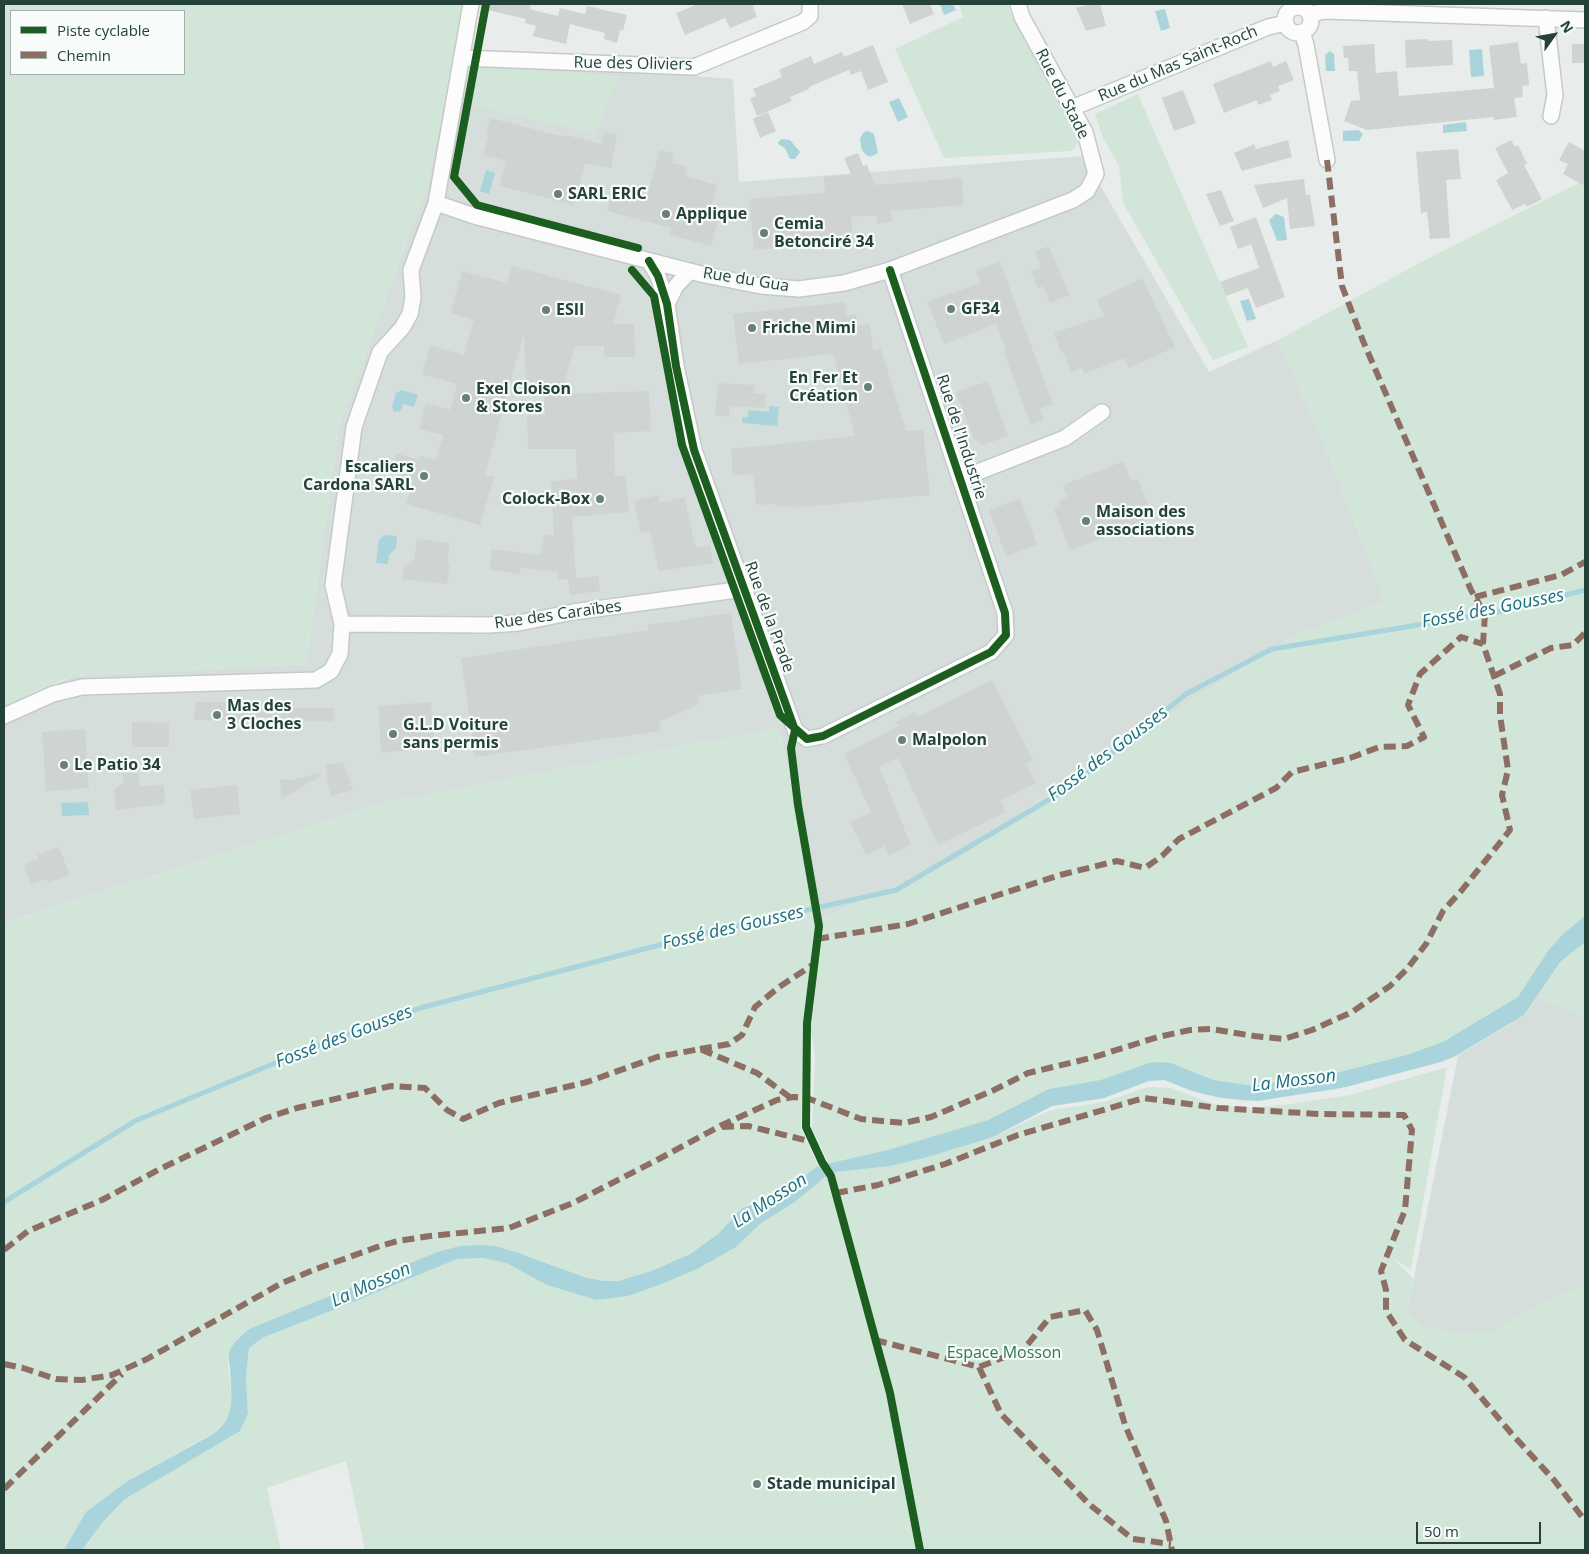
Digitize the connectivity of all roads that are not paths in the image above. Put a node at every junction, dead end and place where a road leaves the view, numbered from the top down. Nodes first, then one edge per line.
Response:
1 (472, 4) edge
2 (810, 4) edge
3 (1020, 10) edge
4 (1484, 10) edge
5 (1289, 12) edge
6 (1310, 14) junction
7 (1546, 18) junction
8 (1585, 20) edge
9 (1302, 32) junction
10 (463, 58) junction
11 (1072, 108) junction
12 (1551, 116) dead end
13 (1327, 160) dead end
14 (1096, 174) joint
15 (436, 203) junction
16 (649, 261) junction
17 (890, 270) junction
18 (690, 271) junction
19 (666, 304) junction
20 (1102, 412) dead end
21 (960, 480) junction
22 (744, 589) junction
23 (1006, 613) joint
24 (342, 624) junction
25 (4, 716) edge

1 - 10 street
2 - 10 street, Rue des Oliviers
3 - 11 street, Rue du Stade
4 - 6 street
4 - 7 street
5 - 6 street
5 - 9 street
5 - 11 street, Rue du Mas Saint-Roch
6 - 9 street
7 - 8 street
7 - 12 street
9 - 13 street
10 - 15 street
11 - 14 street, Rue du Stade
14 - 17 street, Rue du Gua
15 - 16 street, Rue du Gua
15 - 24 street
16 - 18 street, Rue du Gua
16 - 19 street, Rue de la Prade
17 - 18 street, Rue du Gua
17 - 21 street, Rue de l'Industrie
18 - 19 street
19 - 22 street, Rue de la Prade
20 - 21 street
21 - 23 street, Rue de l'Industrie
22 - 23 street, Rue de la Prade
22 - 24 street, Rue des Caraïbes
24 - 25 street

